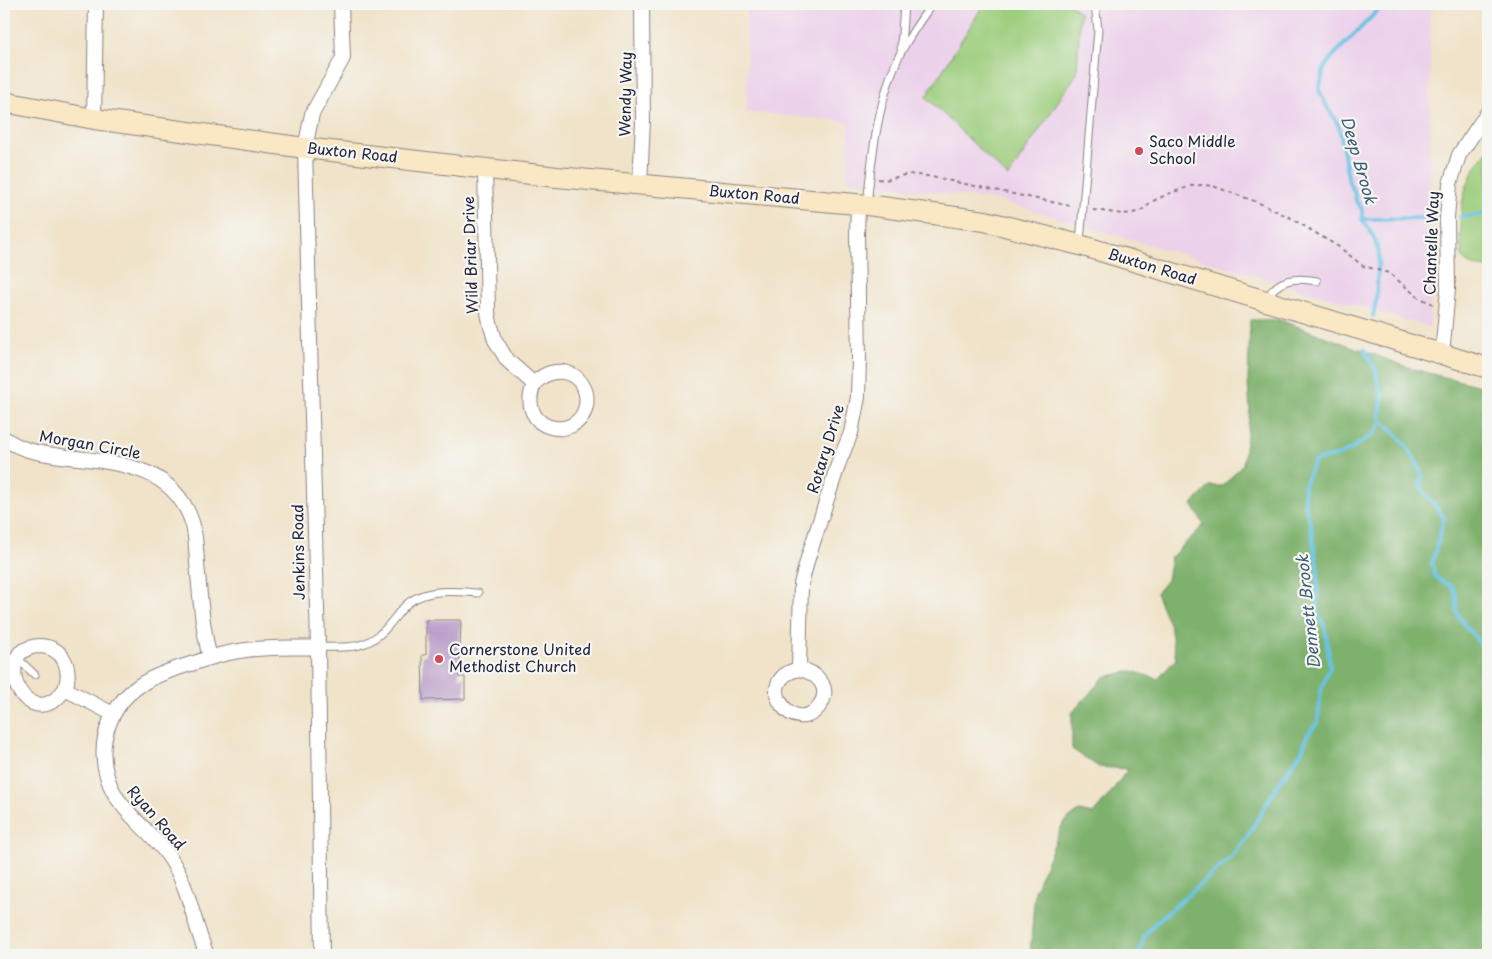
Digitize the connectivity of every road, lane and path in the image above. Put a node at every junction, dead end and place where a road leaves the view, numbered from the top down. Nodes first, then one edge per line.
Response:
1 (96, 4) edge
2 (341, 4) edge
3 (642, 4) edge
4 (904, 4) edge
5 (932, 4) edge
6 (1095, 4) edge
7 (900, 53) junction
8 (4, 102) edge
9 (1488, 112) edge
10 (94, 119) junction
11 (305, 148) junction
12 (485, 168) junction
13 (870, 178) junction
14 (640, 184) junction
15 (862, 205) junction
16 (1071, 206) dead end
17 (1093, 210) dead end
18 (1080, 245) junction
19 (1317, 281) dead end
20 (1266, 301) junction
21 (1447, 310) junction
22 (1442, 355) junction
23 (1488, 368) edge
24 (534, 384) junction
25 (4, 438) edge
26 (478, 593) dead end
27 (318, 647) junction
28 (16, 657) junction
29 (210, 658) junction
30 (799, 669) dead end
31 (35, 675) dead end
32 (65, 689) junction
33 (113, 714) junction
34 (206, 955) edge
35 (322, 955) edge

1 - 10 street
2 - 11 street, Jenkins Road
3 - 14 street, Wendy Way
4 - 7 lane
5 - 7 lane
6 - 18 lane
7 - 13 lane
8 - 10 main road, Buxton Road
9 - 21 street, Chantelle Way
10 - 11 main road, Buxton Road
11 - 12 main road, Buxton Road
11 - 27 street, Jenkins Road
12 - 14 main road, Buxton Road
12 - 24 street, Wild Briar Drive
13 - 15 lane
13 - 16 path
14 - 15 main road, Buxton Road
15 - 18 main road, Buxton Road
15 - 30 street, Rotary Drive
17 - 21 path
18 - 20 main road, Buxton Road
19 - 20 lane
20 - 22 main road, Buxton Road
21 - 22 street, Chantelle Way
22 - 23 main road, Buxton Road
24 - 24 street
25 - 29 street, Morgan Circle
26 - 27 lane
27 - 29 street, Ryan Road
27 - 35 street, Jenkins Road
28 - 31 lane
28 - 32 street
28 - 32 street
29 - 33 street, Ryan Road
32 - 33 street
33 - 34 street, Ryan Road

